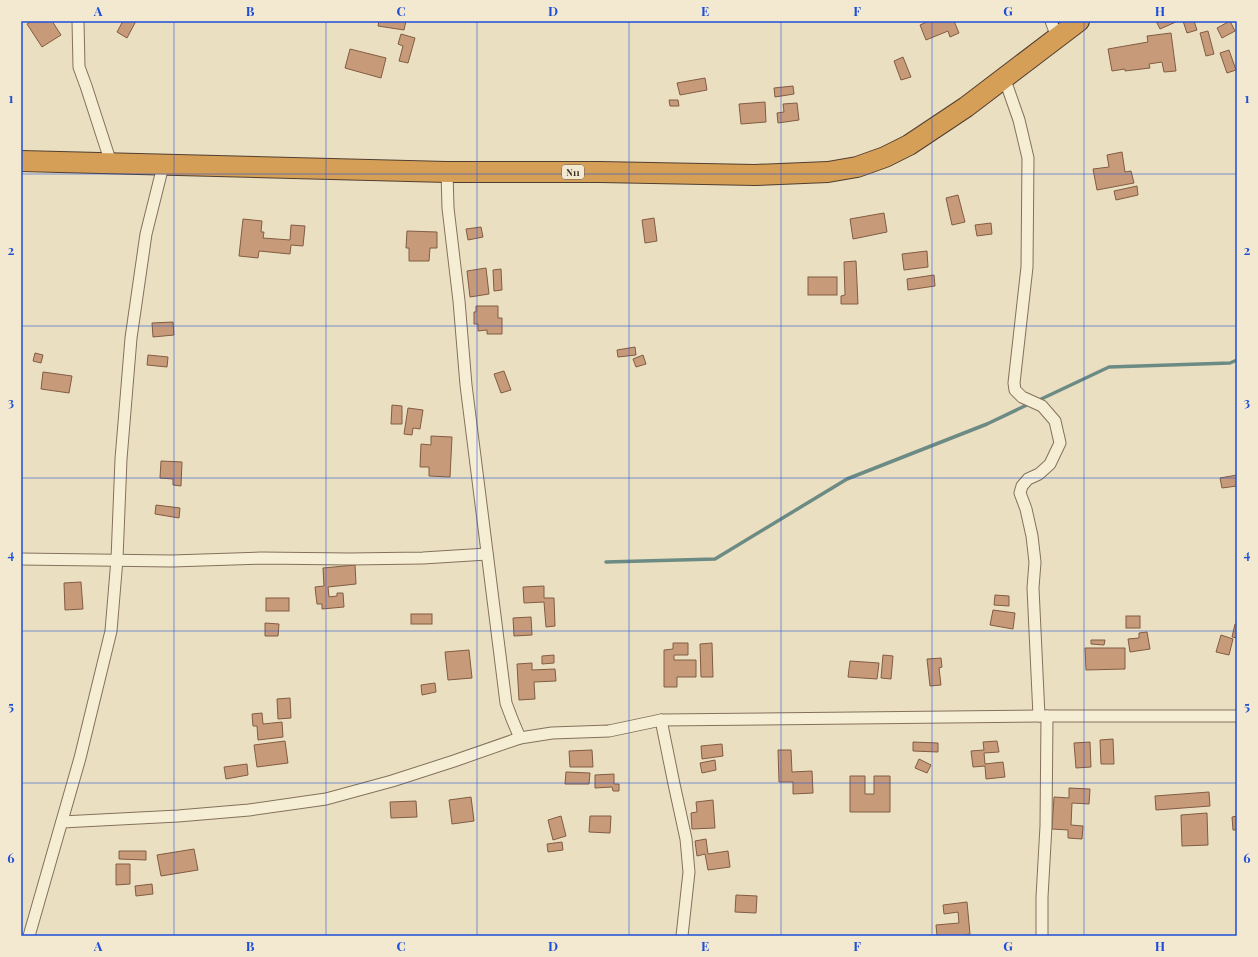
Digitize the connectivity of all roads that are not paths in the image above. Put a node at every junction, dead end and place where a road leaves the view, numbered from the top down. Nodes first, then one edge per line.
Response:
1 (78, 21) edge
2 (1079, 21) edge
3 (1054, 29) edge
4 (1004, 78) junction
5 (21, 161) edge
6 (111, 163) junction
7 (163, 166) junction
8 (447, 172) junction
9 (487, 554) junction
10 (21, 558) edge
11 (117, 559) junction
12 (1043, 716) junction
13 (1237, 716) edge
14 (661, 720) junction
15 (520, 738) junction
16 (62, 822) junction
17 (29, 936) edge
18 (682, 936) edge
19 (1042, 936) edge

1 - 6 street
2 - 3 highway, N11
3 - 4 highway, N11
4 - 8 highway, N11
4 - 12 street
5 - 6 highway, N11
6 - 7 highway, N11
7 - 8 highway, N11
7 - 11 street
8 - 9 street
9 - 11 street
9 - 15 street
10 - 11 street
11 - 16 street
12 - 13 street
12 - 14 street
12 - 19 street
14 - 15 street
14 - 18 street
15 - 16 street
16 - 17 street

